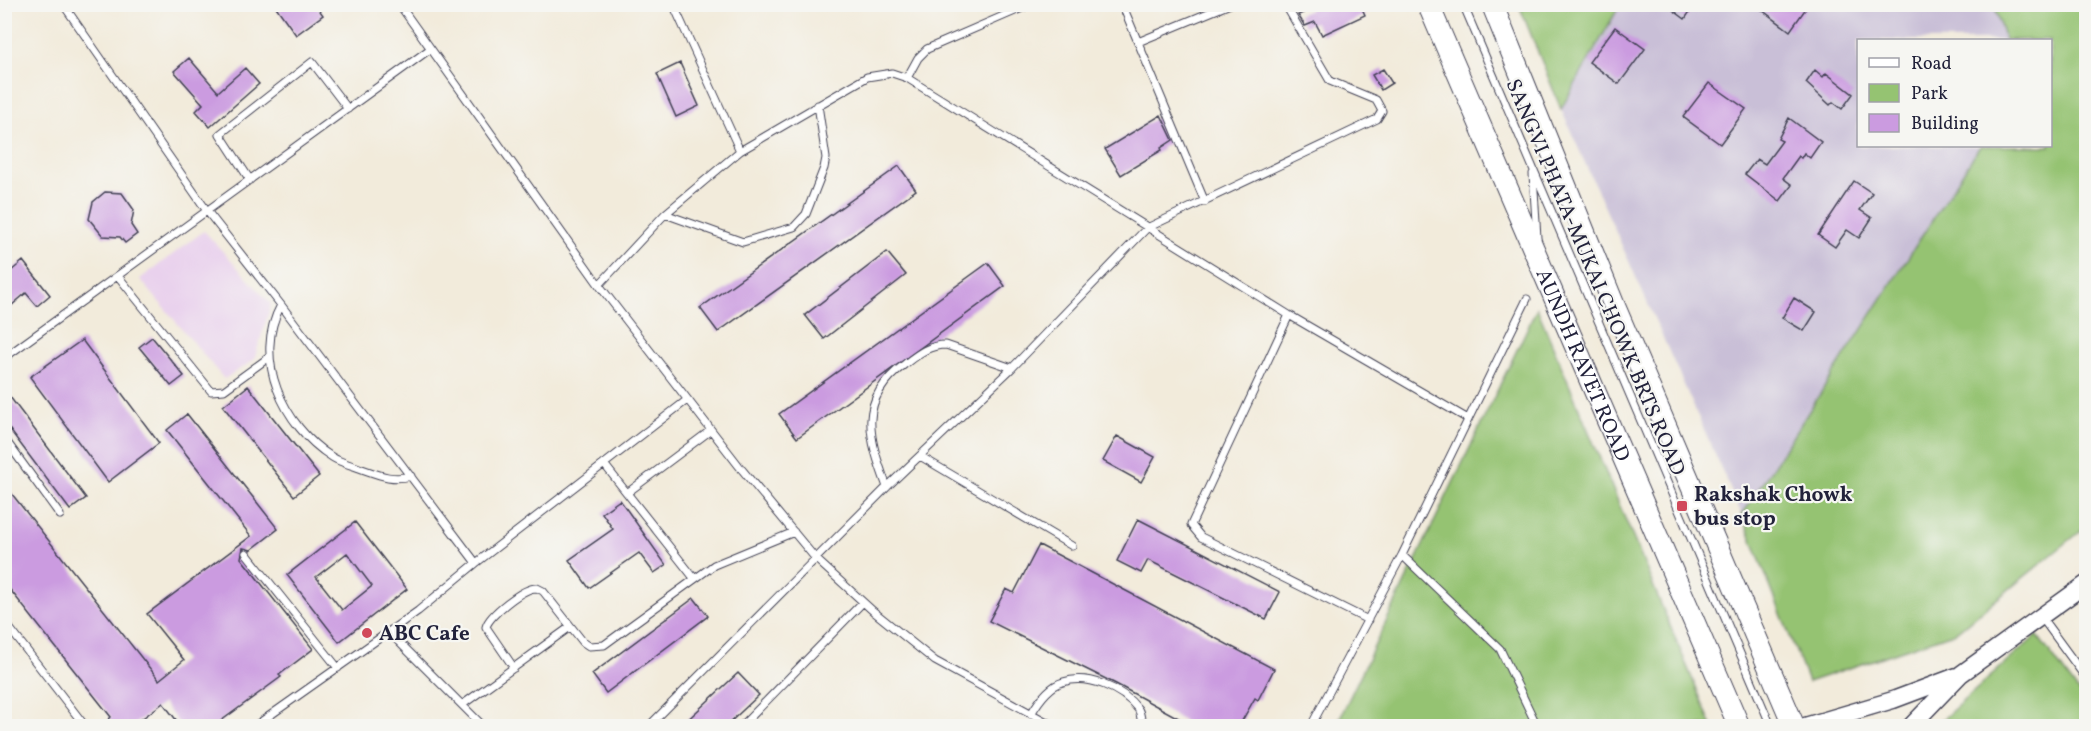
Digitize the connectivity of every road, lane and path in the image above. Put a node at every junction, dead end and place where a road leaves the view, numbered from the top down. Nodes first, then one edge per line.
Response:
1 (63, 4) edge
2 (399, 4) edge
3 (673, 4) edge
4 (1031, 4) edge
5 (1122, 4) edge
6 (1230, 4) edge
7 (1285, 4) edge
8 (1428, 4) edge
9 (1463, 4) edge
10 (1492, 4) edge
11 (1137, 42) junction
12 (430, 49) junction
13 (907, 78) junction
14 (818, 105) junction
15 (348, 109) junction
16 (740, 152) junction
17 (1532, 169) junction
18 (250, 180) junction
19 (1205, 201) junction
20 (207, 212) junction
21 (665, 214) junction
22 (1147, 228) junction
23 (1539, 264) junction
24 (118, 276) junction
25 (599, 285) junction
26 (1527, 300) dead end
27 (281, 305) junction
28 (1289, 315) junction
29 (4, 358) edge
30 (268, 358) junction
31 (1012, 368) junction
32 (687, 400) junction
33 (1468, 419) junction
34 (711, 430) junction
35 (4, 438) edge
36 (920, 456) junction
37 (604, 464) junction
38 (411, 476) junction
39 (887, 487) junction
40 (627, 493) junction
41 (60, 514) dead end
42 (794, 532) junction
43 (1072, 546) dead end
44 (246, 553) dead end
45 (1402, 555) junction
46 (816, 559) junction
47 (476, 563) junction
48 (694, 578) junction
49 (2086, 584) edge
50 (863, 602) junction
51 (2042, 618) junction
52 (1368, 620) junction
53 (4, 621) edge
54 (570, 627) junction
55 (389, 632) junction
56 (338, 668) junction
57 (514, 668) junction
58 (1961, 674) junction
59 (2086, 678) edge
60 (462, 705) junction
61 (1031, 714) junction
62 (1829, 722) edge
63 (85, 726) edge
64 (255, 726) edge
65 (483, 726) edge
66 (649, 726) edge
67 (742, 726) edge
68 (1054, 726) edge
69 (1142, 726) edge
70 (1311, 726) edge
71 (1537, 726) edge
72 (1739, 726) edge
73 (1771, 726) edge
74 (1794, 726) edge
75 (1806, 726) edge
76 (1911, 726) edge

1 - 20 lane
2 - 12 lane
3 - 16 lane
4 - 13 lane
5 - 11 lane
6 - 11 lane
7 - 19 lane
8 - 23 main road, AUNDH RAVET ROAD
9 - 17 lane, SANGVI PHATA-MUKAI CHOWK BRTS ROAD
10 - 74 main road
11 - 19 lane
12 - 15 lane
12 - 25 lane
13 - 14 lane
13 - 22 lane
14 - 16 lane
14 - 21 lane
15 - 18 lane
15 - 18 lane
16 - 21 lane
17 - 23 lane
17 - 73 lane, SANGVI PHATA-MUKAI CHOWK BRTS ROAD
18 - 20 lane
19 - 22 lane
20 - 24 lane
20 - 27 lane
21 - 25 lane
22 - 28 lane
22 - 31 lane
23 - 72 main road, AUNDH RAVET ROAD
24 - 29 lane
24 - 30 lane
25 - 32 lane
26 - 33 lane
27 - 30 lane
27 - 38 lane
28 - 33 lane
28 - 52 lane
30 - 38 lane
31 - 36 lane
31 - 39 lane
32 - 34 lane
32 - 37 lane
33 - 45 lane
34 - 40 lane
34 - 42 lane
35 - 41 lane
36 - 39 lane
36 - 43 lane
37 - 40 lane
37 - 47 lane
38 - 47 lane
39 - 46 lane
40 - 48 lane
42 - 46 lane
42 - 48 lane
44 - 56 lane
45 - 52 lane
45 - 71 lane
46 - 50 lane
46 - 66 lane
47 - 55 lane
48 - 54 lane
49 - 51 street
50 - 61 lane
50 - 67 lane
51 - 58 street
51 - 59 lane
52 - 70 lane
53 - 63 lane
54 - 57 lane
54 - 57 lane
55 - 56 lane
55 - 60 lane
56 - 64 lane
57 - 60 lane
58 - 62 street
58 - 76 street
60 - 65 lane
61 - 68 lane
61 - 69 lane
62 - 75 street

